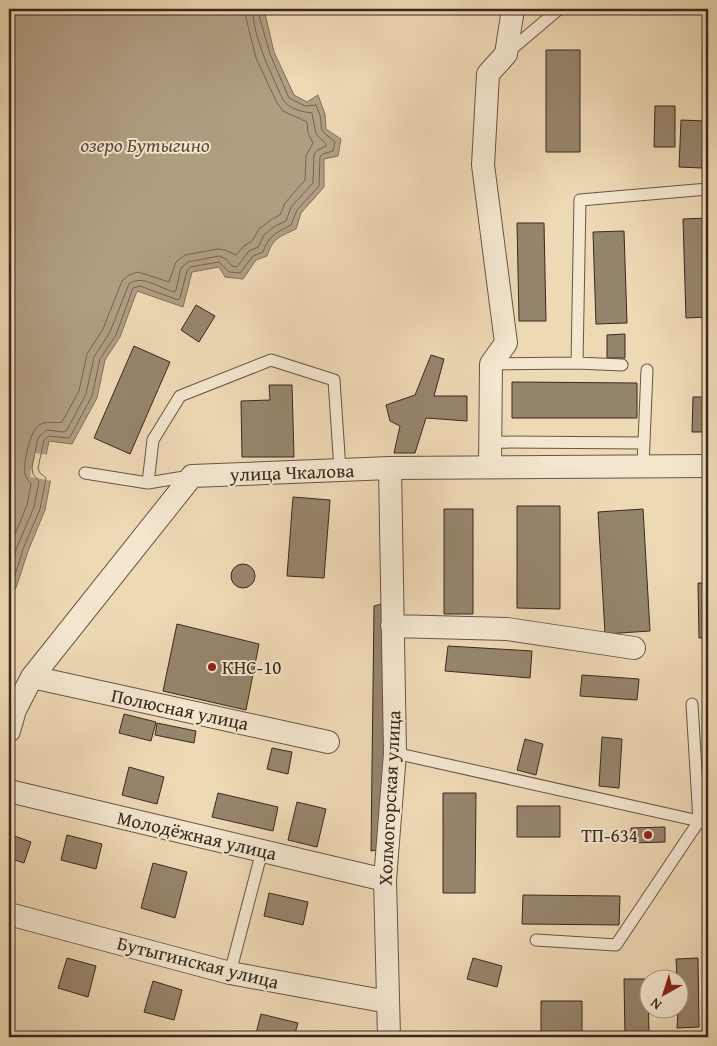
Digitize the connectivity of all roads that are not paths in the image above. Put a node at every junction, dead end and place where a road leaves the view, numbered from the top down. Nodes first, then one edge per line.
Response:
1 (514, 9) edge
2 (559, 9) edge
3 (506, 54) junction
4 (708, 189) edge
5 (577, 363) junction
6 (491, 364) junction
7 (622, 365) dead end
8 (647, 370) dead end
9 (490, 442) junction
10 (644, 443) junction
11 (564, 455) junction
12 (643, 466) junction
13 (708, 466) edge
14 (490, 467) junction
15 (390, 468) junction
16 (340, 470) junction
17 (85, 473) dead end
18 (192, 476) junction
19 (148, 482) junction
20 (392, 626) junction
21 (634, 648) dead end
22 (32, 677) junction
23 (692, 704) dead end
24 (9, 731) edge
25 (328, 742) dead end
26 (395, 753) junction
27 (9, 791) edge
28 (704, 823) edge
29 (262, 851) junction
30 (385, 880) junction
31 (9, 914) edge
32 (536, 940) dead end
33 (230, 973) junction
34 (388, 1002) junction
35 (389, 1037) edge

1 - 3 street
2 - 3 lane
3 - 6 street
4 - 5 lane
5 - 6 lane
5 - 7 lane
6 - 9 street
8 - 10 lane
9 - 11 lane
9 - 14 street
10 - 11 lane
10 - 12 lane
11 - 12 street, улица Чкалова
11 - 14 street, улица Чкалова
12 - 13 street, улица Чкалова
14 - 15 street, улица Чкалова
15 - 16 street, улица Чкалова
15 - 20 street, Холмогорская улица
16 - 18 street, улица Чкалова
16 - 19 lane
17 - 19 lane
18 - 19 lane
18 - 22 street
20 - 21 street
20 - 26 street, Холмогорская улица
22 - 24 street
22 - 25 street, Полюсная улица
23 - 28 lane
26 - 28 lane
26 - 30 street, Холмогорская улица
27 - 29 street, Молодёжная улица
28 - 32 lane
29 - 30 street, Молодёжная улица
29 - 33 lane
30 - 34 street, Холмогорская улица
31 - 33 street, Бутыгинская улица
33 - 34 street, Бутыгинская улица
34 - 35 street, Холмогорская улица

